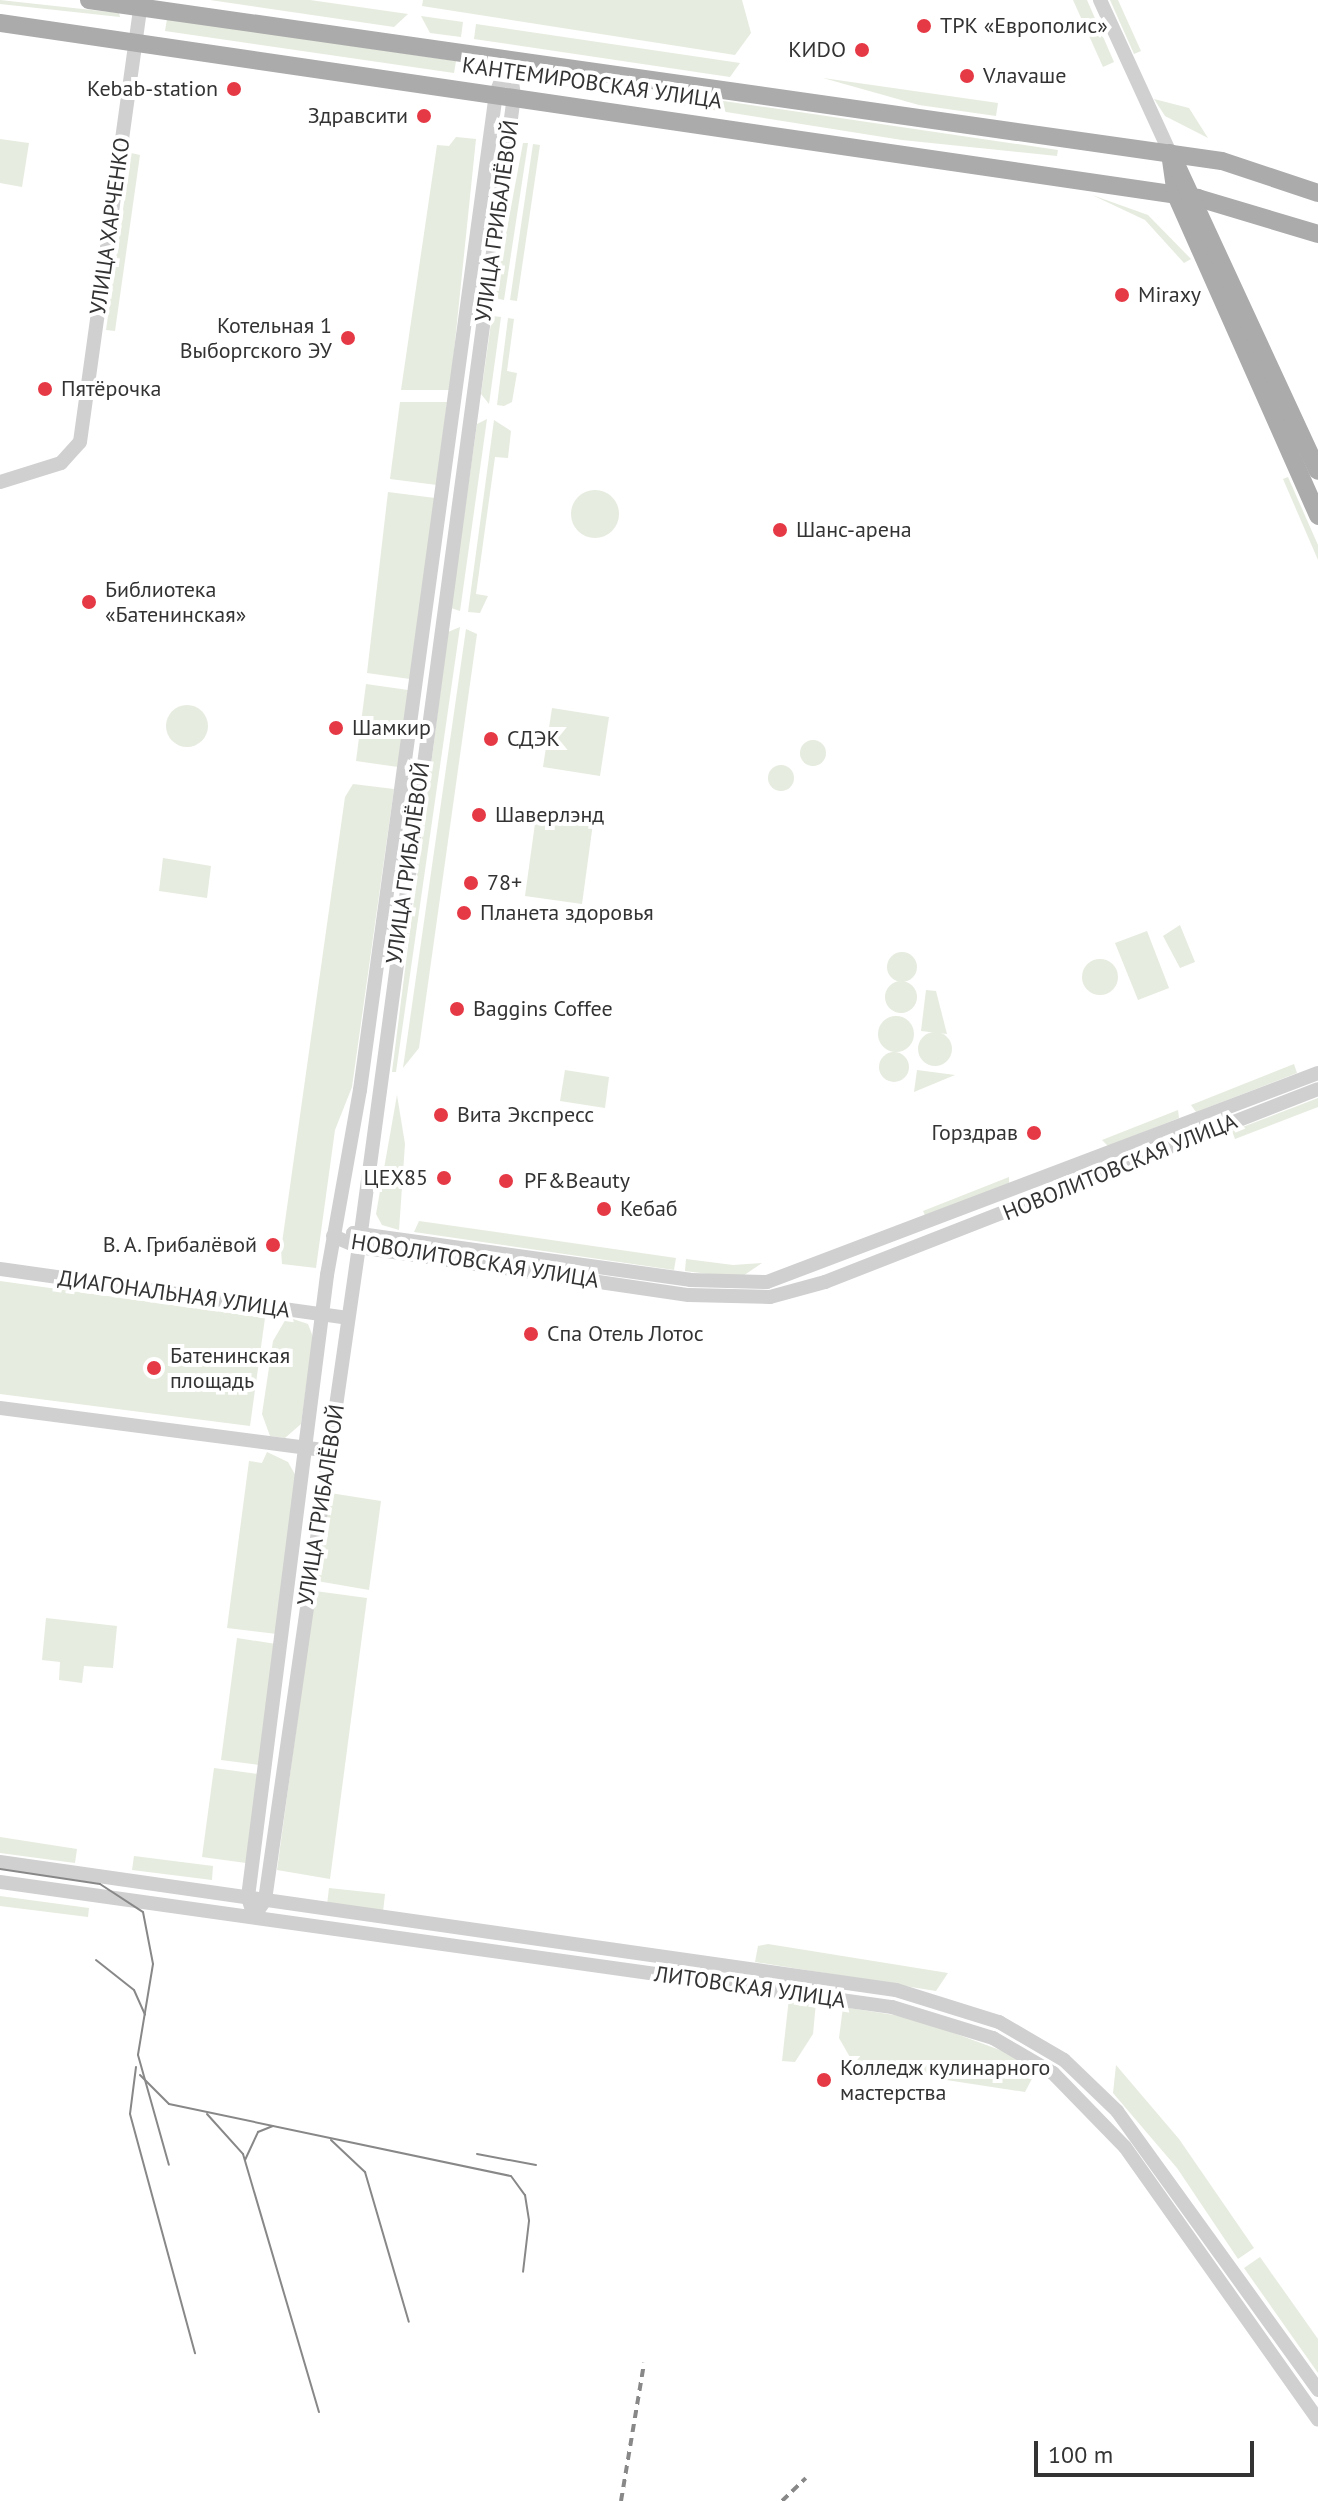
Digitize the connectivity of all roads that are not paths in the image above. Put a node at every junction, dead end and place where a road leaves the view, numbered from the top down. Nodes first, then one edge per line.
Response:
1 (89, 0) edge
2 (1100, 0) edge
3 (140, 4) edge
4 (0, 23) edge
5 (135, 42) junction
6 (509, 59) junction
7 (505, 95) junction
8 (1170, 153) junction
9 (1318, 193) edge
10 (1176, 195) junction
11 (1198, 198) junction
12 (1318, 234) edge
13 (1318, 471) edge
14 (0, 482) edge
15 (1318, 516) edge
16 (1318, 1073) edge
17 (1318, 1089) edge
18 (333, 1236) junction
19 (360, 1239) junction
20 (0, 1269) edge
21 (325, 1315) junction
22 (348, 1318) junction
23 (0, 1408) edge
24 (308, 1448) junction
25 (326, 1450) junction
26 (0, 1862) edge
27 (0, 1882) edge
28 (248, 1897) junction
29 (265, 1900) junction
30 (254, 1916) junction
31 (1318, 2390) edge
32 (1318, 2420) edge

1 - 3 main road, КАНТЕМИРОВСКАЯ УЛИЦА
2 - 8 street
3 - 5 street, УЛИЦА ХАРЧЕНКО
3 - 6 main road, КАНТЕМИРОВСКАЯ УЛИЦА
4 - 5 main road, КАНТЕМИРОВСКАЯ УЛИЦА
5 - 7 main road, КАНТЕМИРОВСКАЯ УЛИЦА
5 - 14 street, УЛИЦА ХАРЧЕНКО
6 - 7 street, УЛИЦА ГРИБАЛЁВОЙ
6 - 8 main road, КАНТЕМИРОВСКАЯ УЛИЦА
7 - 10 main road, КАНТЕМИРОВСКАЯ УЛИЦА
7 - 18 street, УЛИЦА ГРИБАЛЁВОЙ
7 - 19 street, УЛИЦА ГРИБАЛЁВОЙ
8 - 9 main road, КАНТЕМИРОВСКАЯ УЛИЦА
8 - 10 main road
8 - 11 main road
10 - 11 main road, КАНТЕМИРОВСКАЯ УЛИЦА
10 - 15 main road
11 - 12 main road, КАНТЕМИРОВСКАЯ УЛИЦА
11 - 13 main road
16 - 19 street, НОВОЛИТОВСКАЯ УЛИЦА
17 - 19 street, НОВОЛИТОВСКАЯ УЛИЦА
18 - 19 street, НОВОЛИТОВСКАЯ УЛИЦА
18 - 21 street, УЛИЦА ГРИБАЛЁВОЙ
19 - 22 street, УЛИЦА ГРИБАЛЁВОЙ
20 - 21 street, ДИАГОНАЛЬНАЯ УЛИЦА
21 - 22 street, ДИАГОНАЛЬНАЯ УЛИЦА
21 - 24 street, УЛИЦА ГРИБАЛЁВОЙ
22 - 25 street, УЛИЦА ГРИБАЛЁВОЙ
23 - 24 street
24 - 25 street
24 - 28 street, УЛИЦА ГРИБАЛЁВОЙ
25 - 29 street, УЛИЦА ГРИБАЛЁВОЙ
26 - 28 street, ЛИТОВСКАЯ УЛИЦА
27 - 30 street, ЛИТОВСКАЯ УЛИЦА
28 - 29 street, ЛИТОВСКАЯ УЛИЦА
28 - 30 street, УЛИЦА ГРИБАЛЁВОЙ
29 - 30 street, УЛИЦА ГРИБАЛЁВОЙ
29 - 31 street, ЛИТОВСКАЯ УЛИЦА
30 - 32 street, ЛИТОВСКАЯ УЛИЦА

